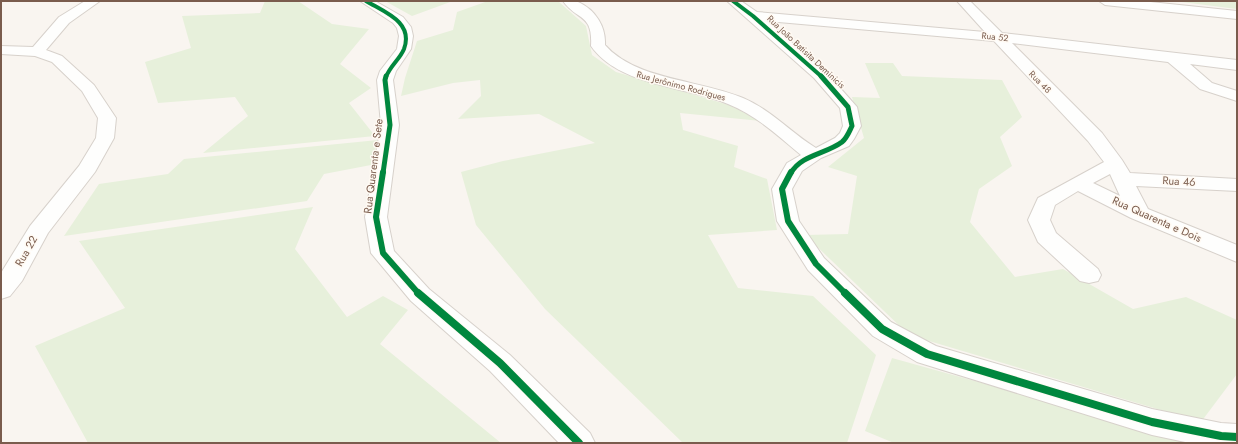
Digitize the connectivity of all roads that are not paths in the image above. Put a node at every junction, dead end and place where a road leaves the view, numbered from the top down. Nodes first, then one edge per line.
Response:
1 (94, 1) edge
2 (366, 1) edge
3 (569, 1) edge
4 (733, 1) edge
5 (963, 1) edge
6 (1105, 1) edge
7 (1237, 15) edge
8 (753, 16) junction
9 (996, 37) junction
10 (1, 50) edge
11 (37, 52) junction
12 (1172, 57) junction
13 (1237, 65) edge
14 (1237, 96) edge
15 (815, 154) junction
16 (1118, 172) junction
17 (1077, 183) junction
18 (1237, 185) edge
19 (1139, 213) junction
20 (38, 231) junction
21 (1237, 254) edge
22 (1, 264) edge
23 (1089, 275) dead end
24 (1, 290) edge
25 (1237, 437) edge
26 (579, 443) edge

1 - 11 street
2 - 26 street, Rua Quarenta e Sete
3 - 15 street, Rua Jerônimo Rodrigues
4 - 8 street, Rua João Batisita Deminicis
5 - 9 street, Rua 48
6 - 7 street
8 - 9 street, Rua 52
8 - 15 street, Rua João Batisita Deminicis
9 - 12 street, Rua 52
9 - 16 street, Rua 48
10 - 11 street
11 - 20 street
12 - 13 street, Rua 52
12 - 14 street
15 - 25 street, Rua João Batisita Deminicis
16 - 17 street
16 - 18 street, Rua 46
16 - 19 street, Rua 48
17 - 19 street, Rua Quarenta e Dois
17 - 23 street
19 - 21 street, Rua Quarenta e Dois
20 - 22 street
20 - 24 street, Rua 22

